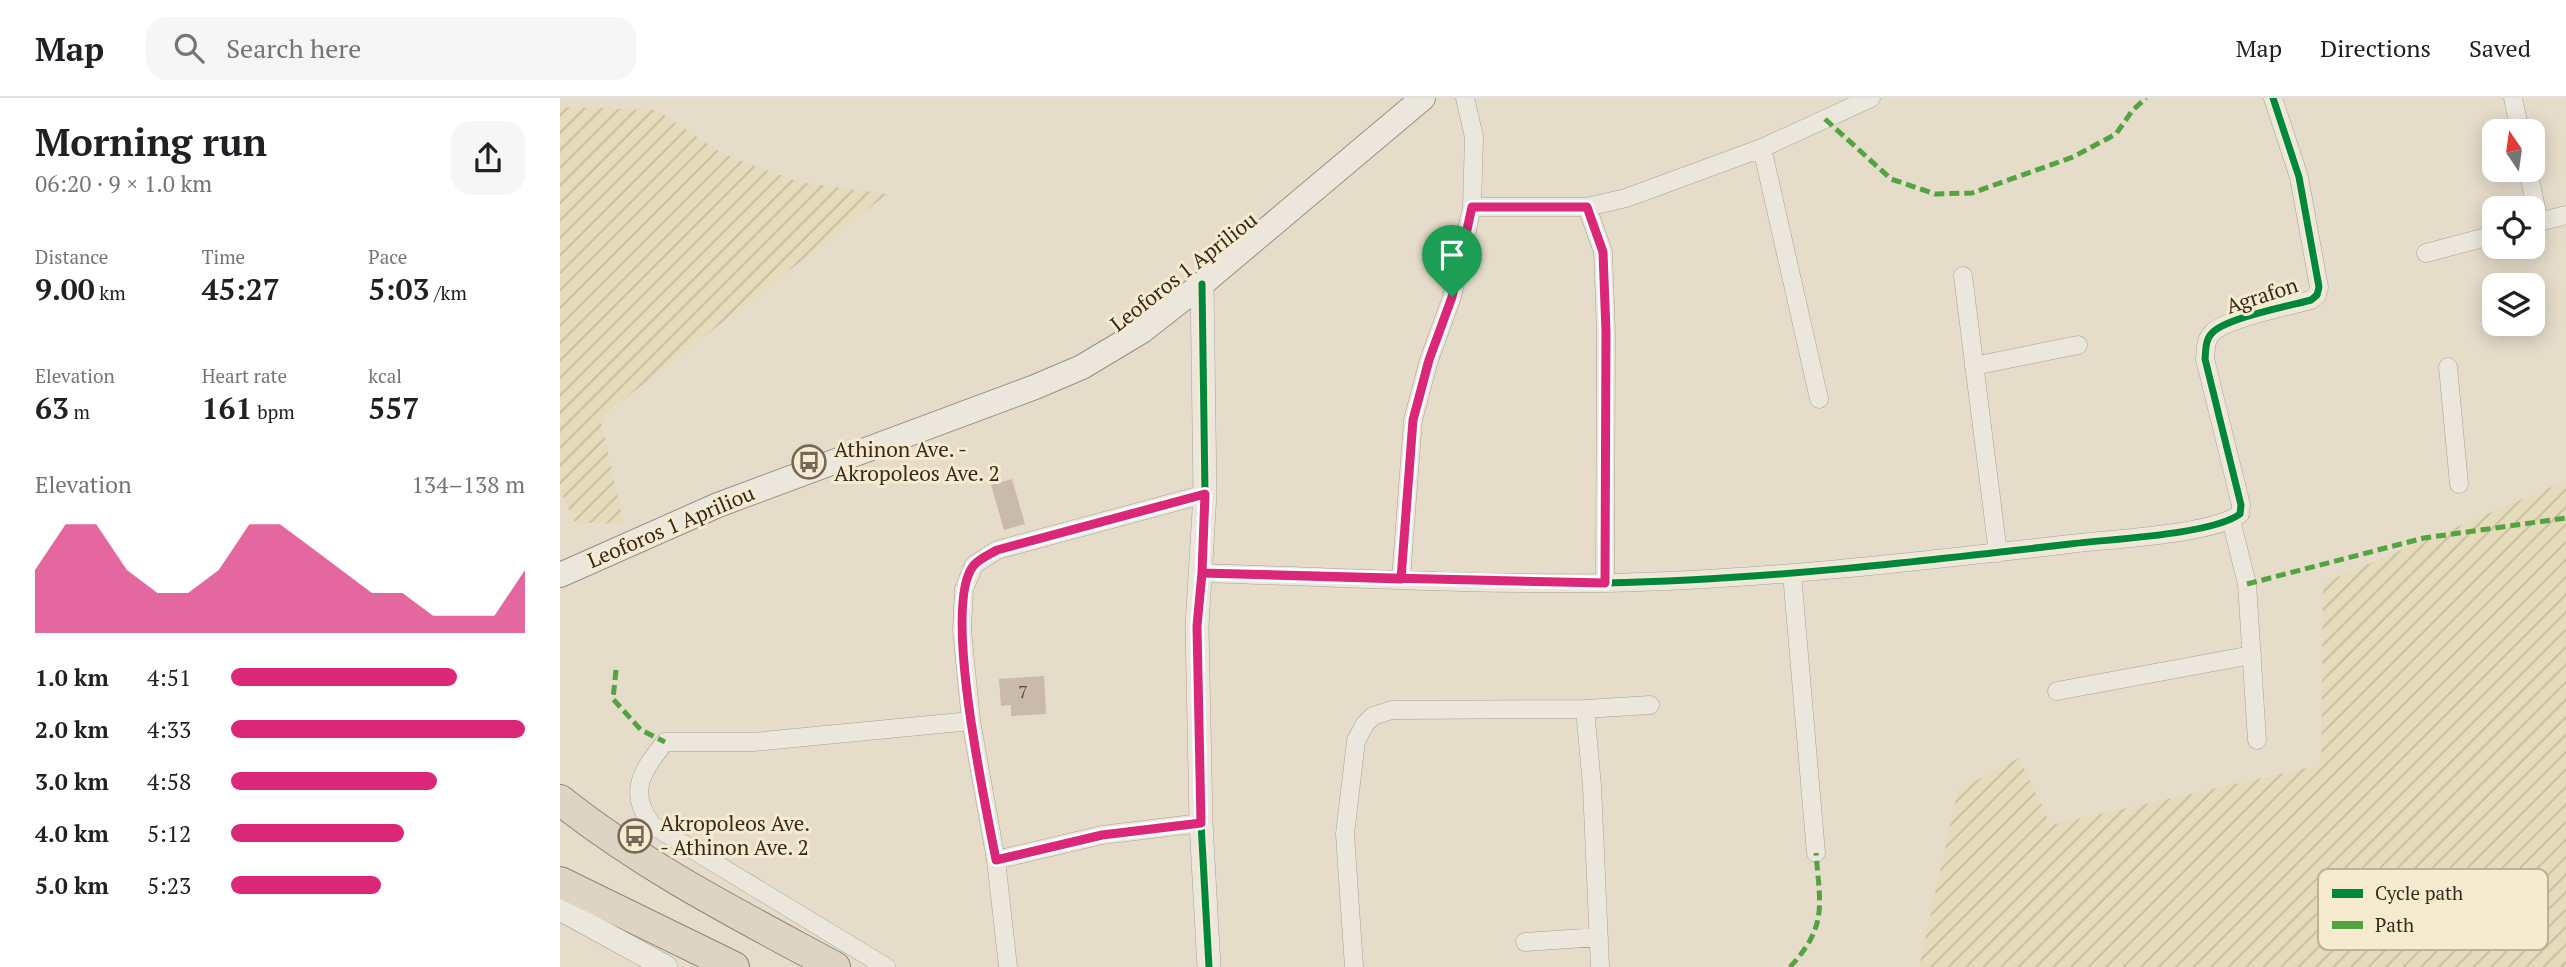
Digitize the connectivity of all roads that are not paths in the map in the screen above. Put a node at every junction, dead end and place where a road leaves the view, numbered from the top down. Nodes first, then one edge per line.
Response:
1 (1423, 98) edge
2 (1465, 98) edge
3 (1871, 98) edge
4 (2273, 98) edge
5 (2513, 98) edge
6 (2517, 119) edge
7 (1762, 148) junction
8 (1472, 207) junction
9 (1587, 207) junction
10 (2566, 215) edge
11 (2545, 220) edge
12 (2482, 238) edge
13 (2426, 253) dead end
14 (1963, 276) dead end
15 (1202, 284) junction
16 (2078, 345) dead end
17 (1974, 366) junction
18 (2448, 367) dead end
19 (1819, 399) dead end
20 (2459, 484) dead end
21 (1205, 494) junction
22 (2231, 520) junction
23 (1998, 552) junction
24 (1202, 573) junction
25 (1792, 574) junction
26 (560, 575) edge
27 (1401, 579) junction
28 (1605, 583) junction
29 (2252, 655) junction
30 (2057, 691) dead end
31 (1650, 705) dead end
32 (1585, 709) junction
33 (971, 722) junction
34 (2257, 740) dead end
35 (560, 800) edge
36 (1201, 823) junction
37 (1816, 853) dead end
38 (996, 860) junction
39 (560, 882) edge
40 (560, 909) edge
41 (1599, 937) junction
42 (1525, 942) dead end
43 (666, 967) edge
44 (734, 967) edge
45 (835, 967) edge
46 (886, 967) edge
47 (1008, 967) edge
48 (1209, 967) edge
49 (1354, 967) edge
50 (1600, 967) edge

1 - 15 main road, Leoforos 1 Apriliou
2 - 8 street
3 - 7 street
4 - 22 street, Agrafon
5 - 6 street
7 - 9 street
7 - 19 street
8 - 9 street
8 - 27 street
9 - 28 street
10 - 11 street
12 - 13 street
14 - 17 street
15 - 21 street
15 - 26 main road, Leoforos 1 Apriliou
16 - 17 street
17 - 23 street
18 - 20 street
21 - 24 street
21 - 33 street
22 - 23 street
22 - 29 street
23 - 25 street
24 - 27 street
24 - 36 street
25 - 28 street
25 - 37 street
27 - 28 street
29 - 30 street
29 - 34 street
31 - 32 street
32 - 41 street
32 - 49 street
33 - 38 street
33 - 46 street
35 - 45 highway
36 - 38 street
36 - 48 street
38 - 47 street
39 - 44 highway
40 - 43 street
41 - 42 street
41 - 50 street

